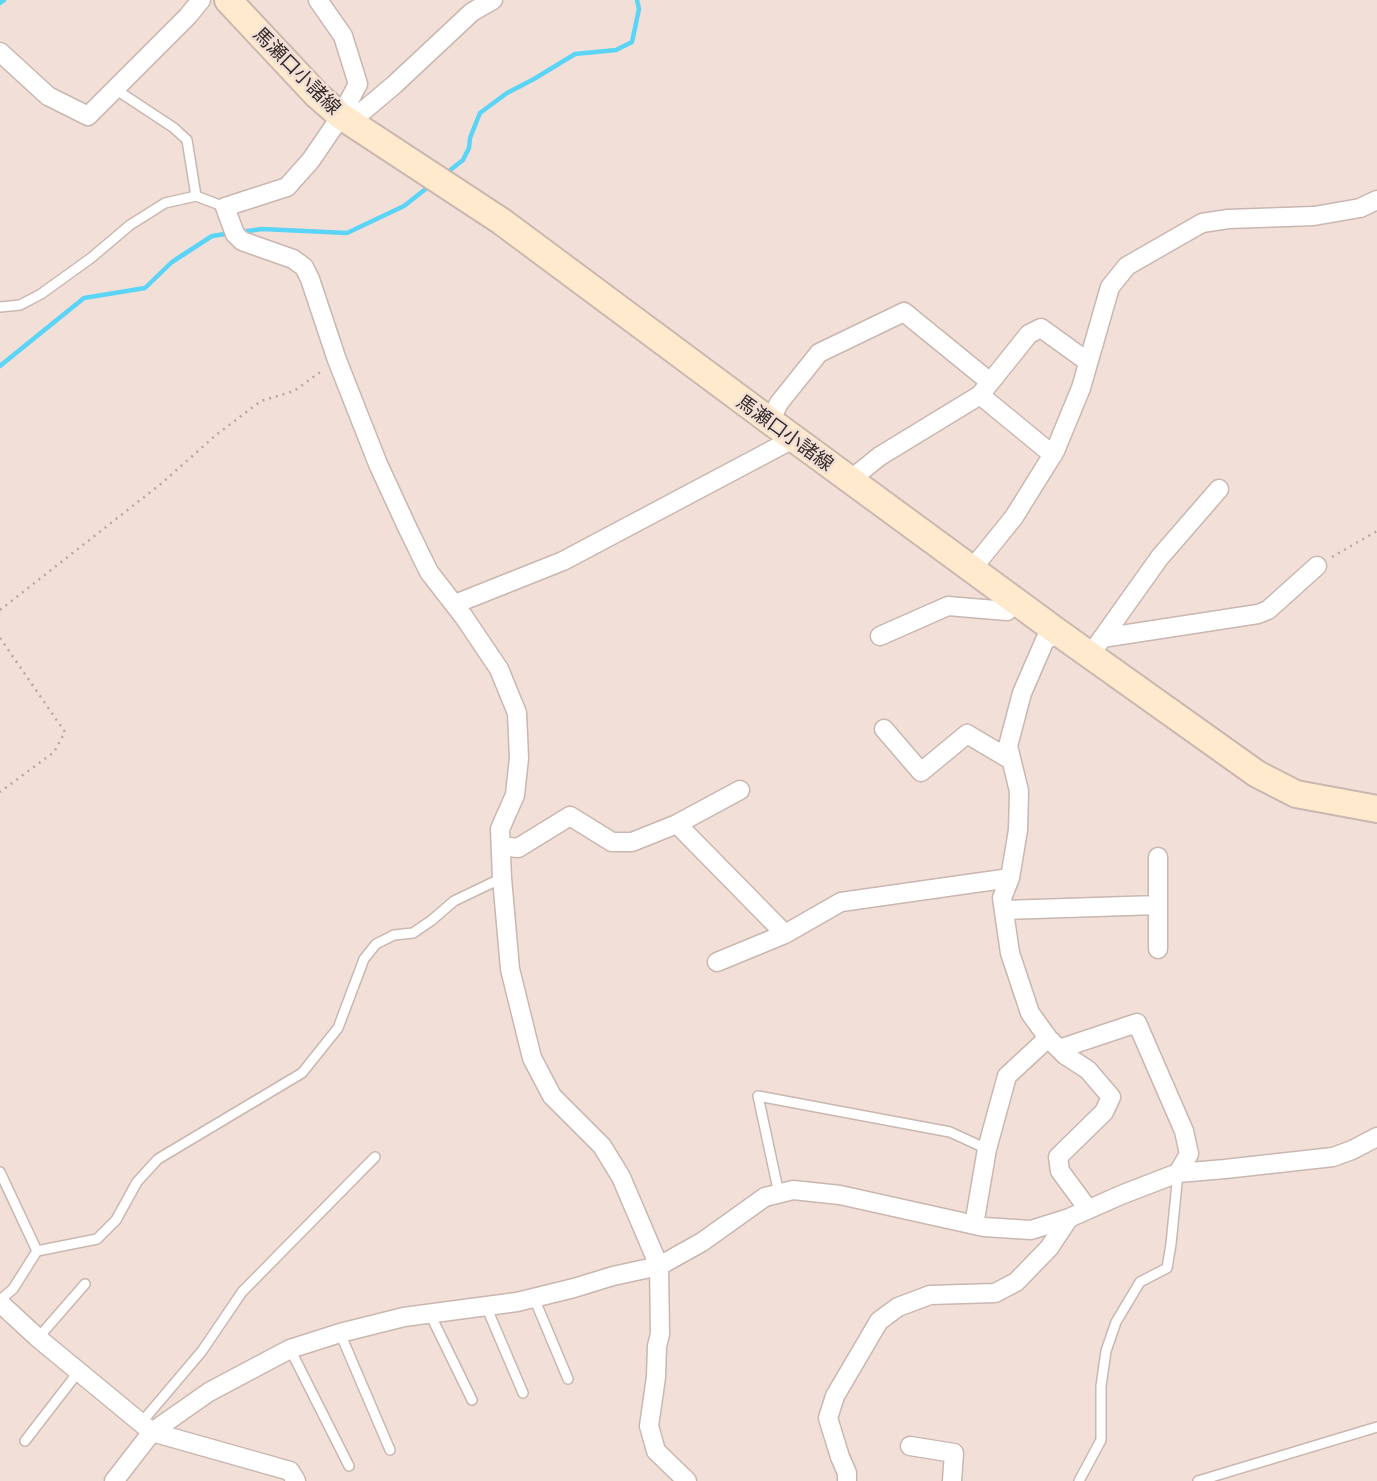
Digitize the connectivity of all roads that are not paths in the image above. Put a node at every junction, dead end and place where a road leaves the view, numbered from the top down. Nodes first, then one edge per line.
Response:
1 (201, 0) edge
2 (228, 0) edge
3 (318, 0) edge
4 (493, 0) edge
5 (0, 52) edge
6 (115, 89) junction
7 (346, 119) junction
8 (196, 196) junction
9 (1377, 200) edge
10 (225, 207) junction
11 (0, 307) edge
12 (1088, 362) junction
13 (985, 389) junction
14 (769, 421) junction
15 (793, 439) junction
16 (1053, 456) junction
17 (850, 480) junction
18 (1219, 489) dead end
19 (1317, 566) road end
20 (972, 569) junction
21 (1015, 601) junction
22 (455, 604) junction
23 (1059, 633) junction
24 (880, 636) dead end
25 (1096, 647) junction
26 (884, 729) dead end
27 (1011, 760) junction
28 (740, 790) dead end
29 (1377, 809) edge
30 (677, 824) junction
31 (501, 846) junction
32 (1158, 857) dead end
33 (502, 878) junction
34 (1010, 878) junction
35 (1158, 905) junction
36 (1004, 910) junction
37 (785, 934) junction
38 (1158, 949) dead end
39 (717, 962) dead end
40 (1053, 1044) junction
41 (1377, 1138) edge
42 (987, 1149) junction
43 (375, 1157) dead end
44 (0, 1172) edge
45 (1178, 1173) junction
46 (779, 1194) junction
47 (1088, 1209) junction
48 (1069, 1218) junction
49 (974, 1225) junction
50 (37, 1251) junction
51 (659, 1266) junction
52 (85, 1284) dead end
53 (534, 1298) junction
54 (0, 1301) edge
55 (486, 1306) junction
56 (430, 1314) junction
57 (340, 1334) junction
58 (38, 1338) junction
59 (290, 1349) junction
60 (79, 1371) junction
61 (568, 1379) dead end
62 (523, 1393) dead end
63 (472, 1400) dead end
64 (1377, 1427) edge
65 (147, 1428) junction
66 (25, 1441) dead end
67 (910, 1446) dead end
68 (390, 1450) dead end
69 (349, 1466) dead end
70 (114, 1481) edge
71 (296, 1481) edge
72 (687, 1481) edge
73 (847, 1481) edge
74 (953, 1481) edge
75 (1079, 1481) edge
76 (1198, 1481) edge

1 - 6 street
2 - 7 main road, 馬瀬口小諸線
3 - 7 street
4 - 7 street
5 - 6 street
6 - 8 lane
7 - 10 street
7 - 14 main road, 馬瀬口小諸線
8 - 10 lane
8 - 11 lane
9 - 12 street
10 - 22 street
12 - 13 street
12 - 16 street
13 - 14 street
13 - 16 street
13 - 17 street
14 - 15 main road, 馬瀬口小諸線
15 - 17 main road, 馬瀬口小諸線
15 - 22 street
16 - 20 street
17 - 20 main road, 馬瀬口小諸線
18 - 25 street
19 - 25 street
20 - 21 main road, 馬瀬口小諸線
21 - 23 main road, 馬瀬口小諸線
21 - 24 street
22 - 31 street
23 - 25 main road, 馬瀬口小諸線
23 - 27 street
25 - 29 main road, 馬瀬口小諸線
26 - 27 street
27 - 34 street
28 - 30 street
30 - 31 street
30 - 37 street
31 - 33 street
32 - 35 street
33 - 50 lane
33 - 51 street
34 - 36 street
34 - 37 street
35 - 36 street
35 - 38 street
36 - 40 street
37 - 39 street
40 - 42 street
40 - 45 street
40 - 47 street
41 - 45 street
42 - 46 lane
42 - 49 street
43 - 65 lane
44 - 50 lane
45 - 47 street
45 - 75 lane
46 - 49 street
46 - 51 street
47 - 48 street
48 - 49 street
48 - 73 street
50 - 54 lane
51 - 53 street
51 - 72 street
52 - 58 lane
53 - 55 street
53 - 61 lane
54 - 58 street
55 - 56 street
55 - 62 lane
56 - 57 street
56 - 63 lane
57 - 59 street
57 - 68 lane
58 - 60 street
59 - 65 street
59 - 69 lane
60 - 65 street
60 - 66 lane
64 - 76 lane
65 - 70 street
65 - 71 street
67 - 74 street

